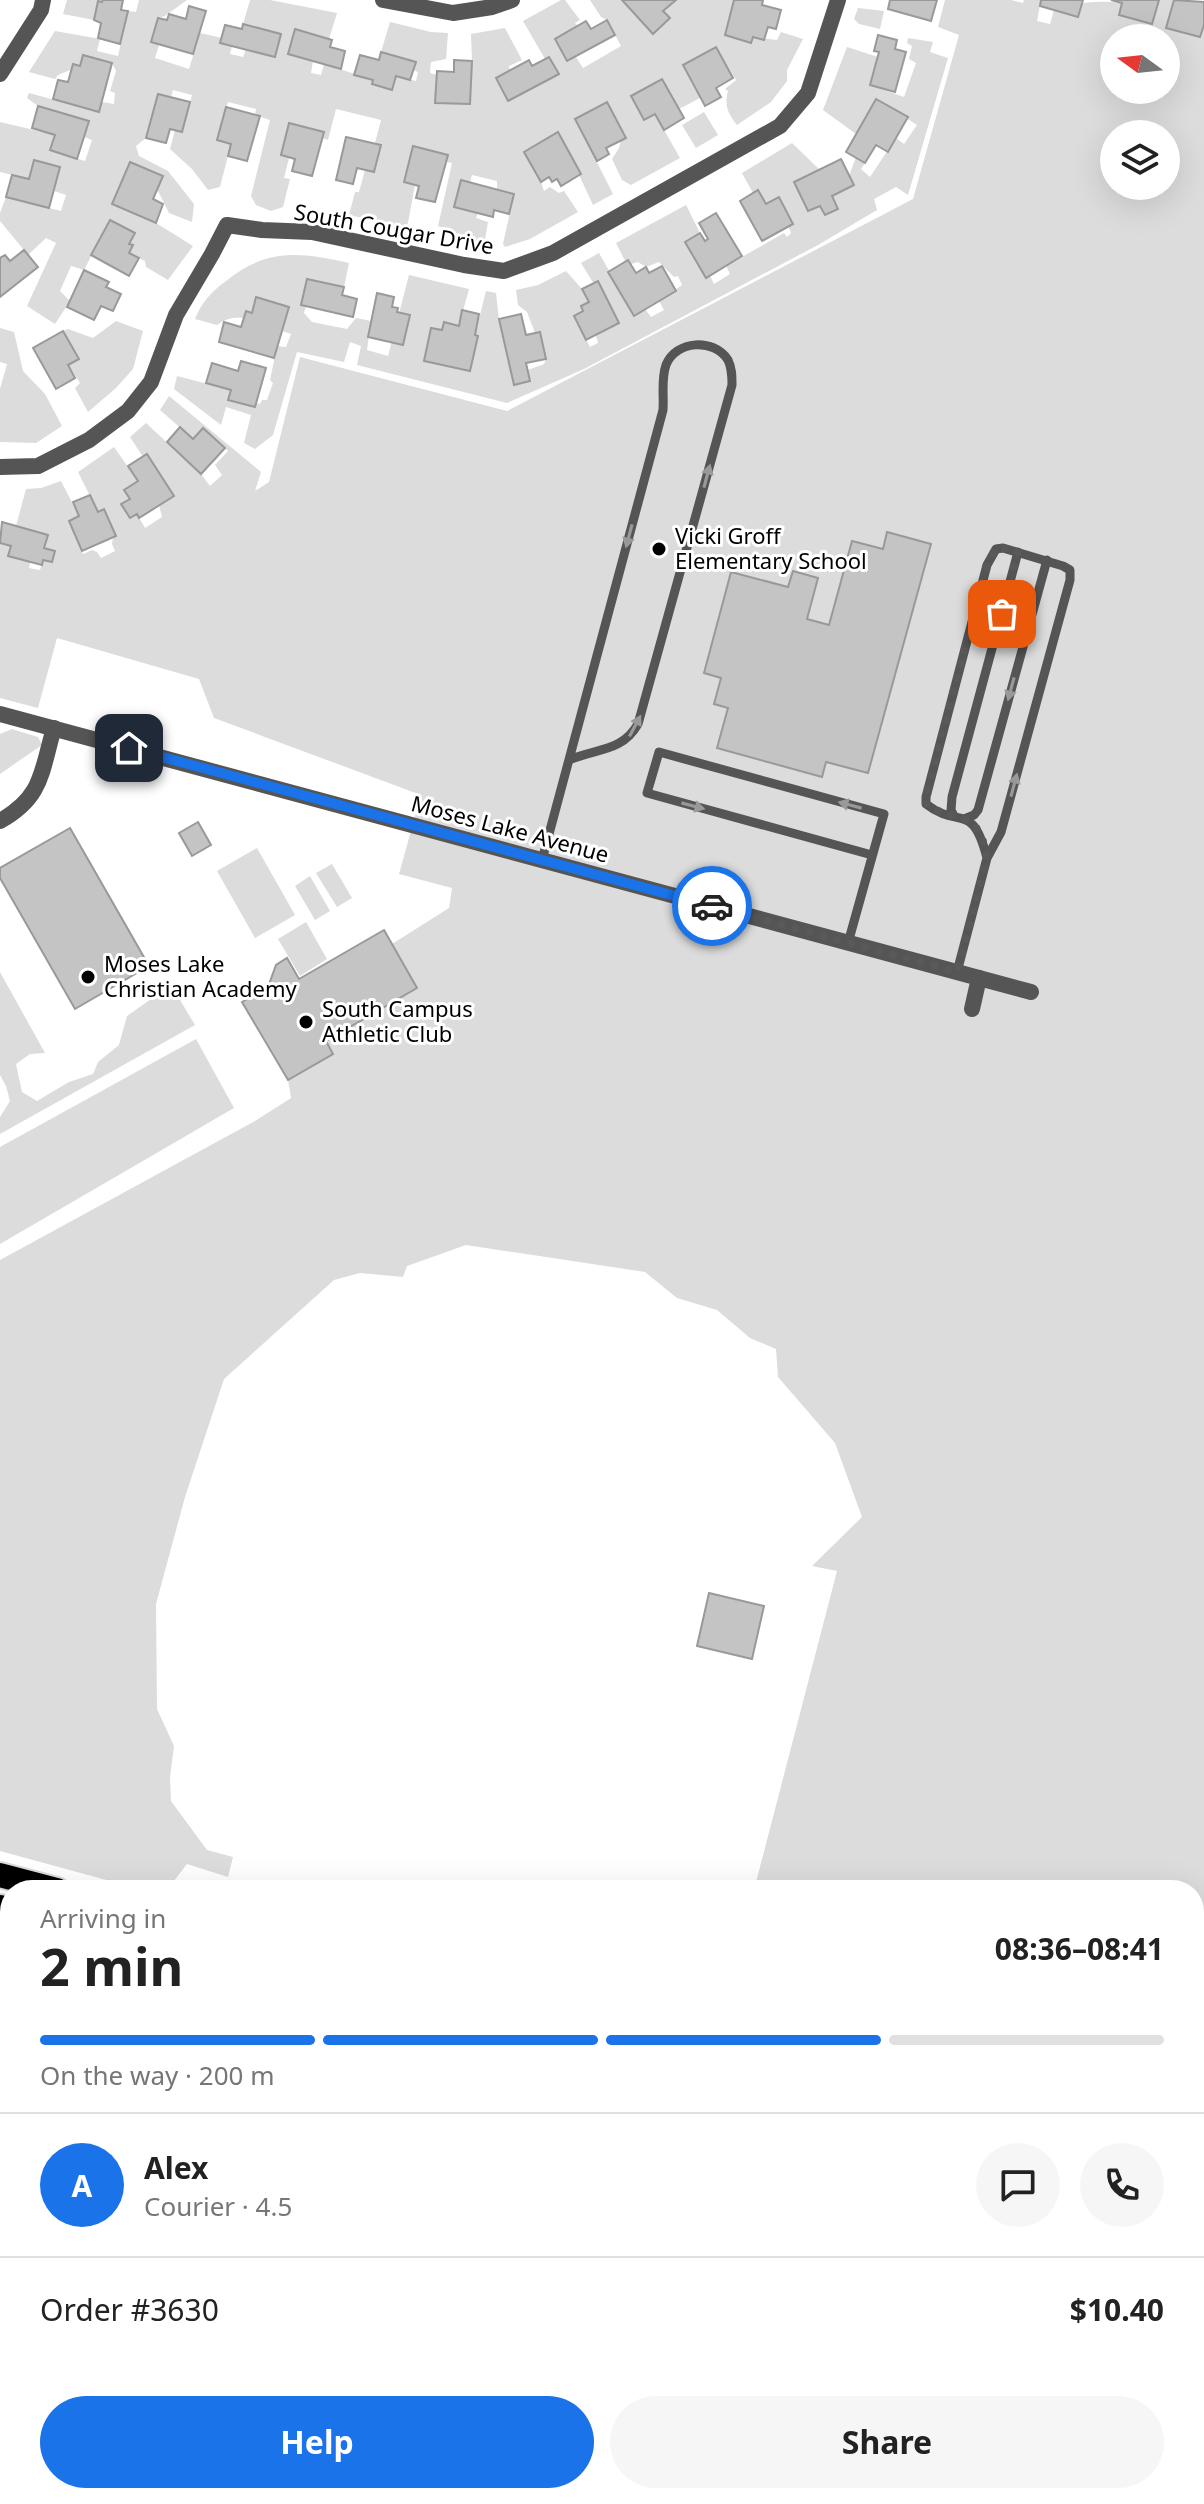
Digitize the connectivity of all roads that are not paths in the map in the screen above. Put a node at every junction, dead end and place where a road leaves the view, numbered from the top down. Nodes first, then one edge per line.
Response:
1 (43, 0) edge
2 (383, 0) edge
3 (512, 0) edge
4 (838, 0) edge
5 (0, 74) edge
6 (0, 467) edge
7 (1018, 552) junction
8 (1047, 560) junction
9 (0, 714) edge
10 (54, 728) junction
11 (569, 760) junction
12 (959, 817) junction
13 (0, 821) edge
14 (872, 855) junction
15 (987, 858) junction
16 (542, 860) junction
17 (848, 943) junction
18 (957, 972) junction
19 (979, 978) junction
20 (1031, 992) dead end
21 (972, 1009) dead end

1 - 5 street
2 - 3 street
4 - 6 street, South Cougar Drive
7 - 8 lane
7 - 12 lane
7 - 12 lane
8 -> 12 lane
15 -> 8 lane
9 - 10 street, Moses Lake Avenue
10 - 13 street
10 - 16 street, Moses Lake Avenue
11 -> 11 lane
11 - 16 lane
12 - 15 lane
14 -> 14 lane
14 - 17 lane
15 - 18 lane
16 - 17 street, Moses Lake Avenue
17 - 18 street, Moses Lake Avenue
18 - 19 street, Moses Lake Avenue
19 - 20 street, Moses Lake Avenue
19 - 21 street

